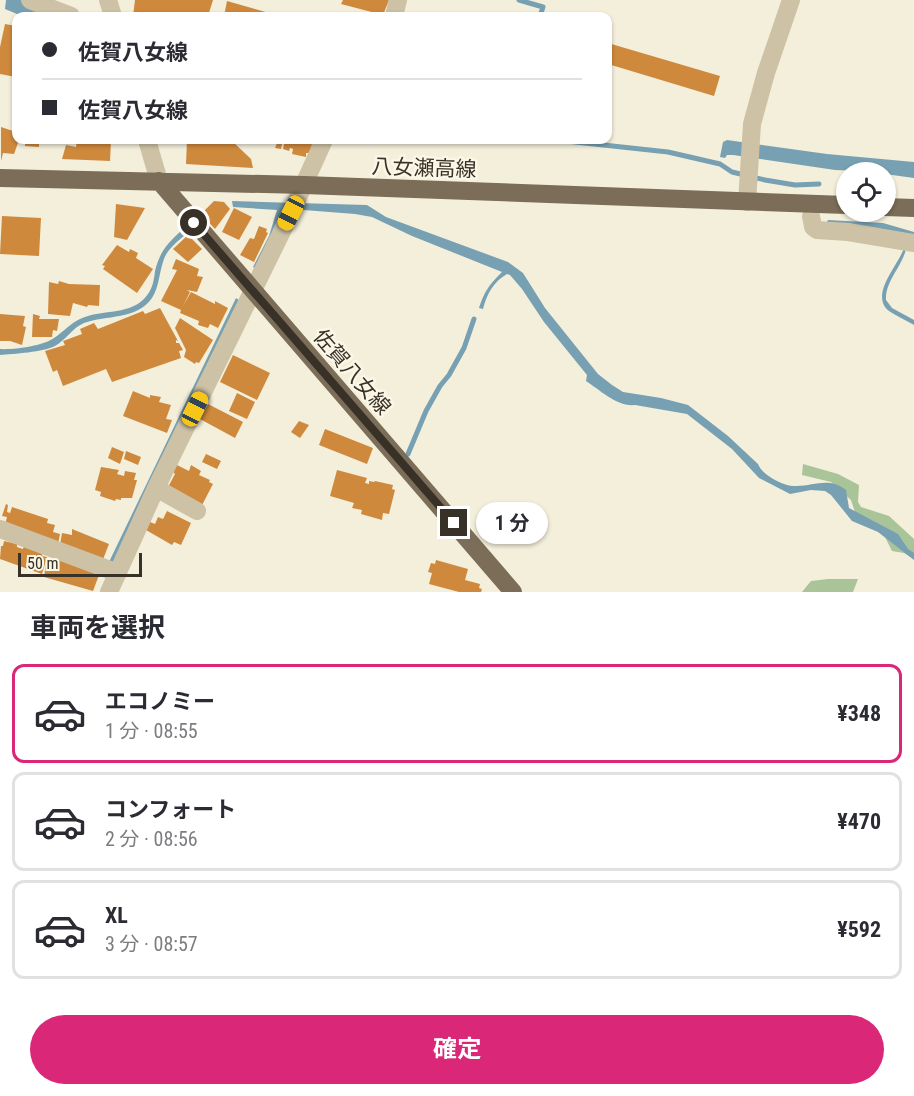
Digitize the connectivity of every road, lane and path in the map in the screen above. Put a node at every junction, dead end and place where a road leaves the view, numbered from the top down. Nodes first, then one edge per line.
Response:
1 (30, 0) edge
2 (791, 0) edge
3 (61, 12) edge
4 (148, 144) edge
5 (322, 144) edge
6 (0, 178) edge
7 (159, 181) junction
8 (747, 193) junction
9 (297, 199) junction
10 (896, 207) edge
11 (914, 208) edge
12 (836, 215) edge
13 (811, 216) dead end
14 (841, 222) edge
15 (858, 222) edge
16 (914, 243) edge
17 (252, 291) junction
18 (156, 488) junction
19 (197, 511) dead end
20 (0, 529) edge
21 (118, 573) junction
22 (109, 592) edge
23 (513, 592) edge

1 - 3 street
2 - 8 street
4 - 7 street
5 - 9 street
6 - 7 main road, 八女瀬高線
7 - 9 main road, 八女瀬高線
7 - 17 main road, 佐賀八女線
8 - 9 main road, 八女瀬高線
8 - 12 main road, 八女瀬高線
9 - 17 street
10 - 11 main road
13 - 14 street
15 - 16 street
17 - 18 street
17 - 23 main road, 佐賀八女線
18 - 19 street
18 - 21 street
20 - 21 street
21 - 22 street

